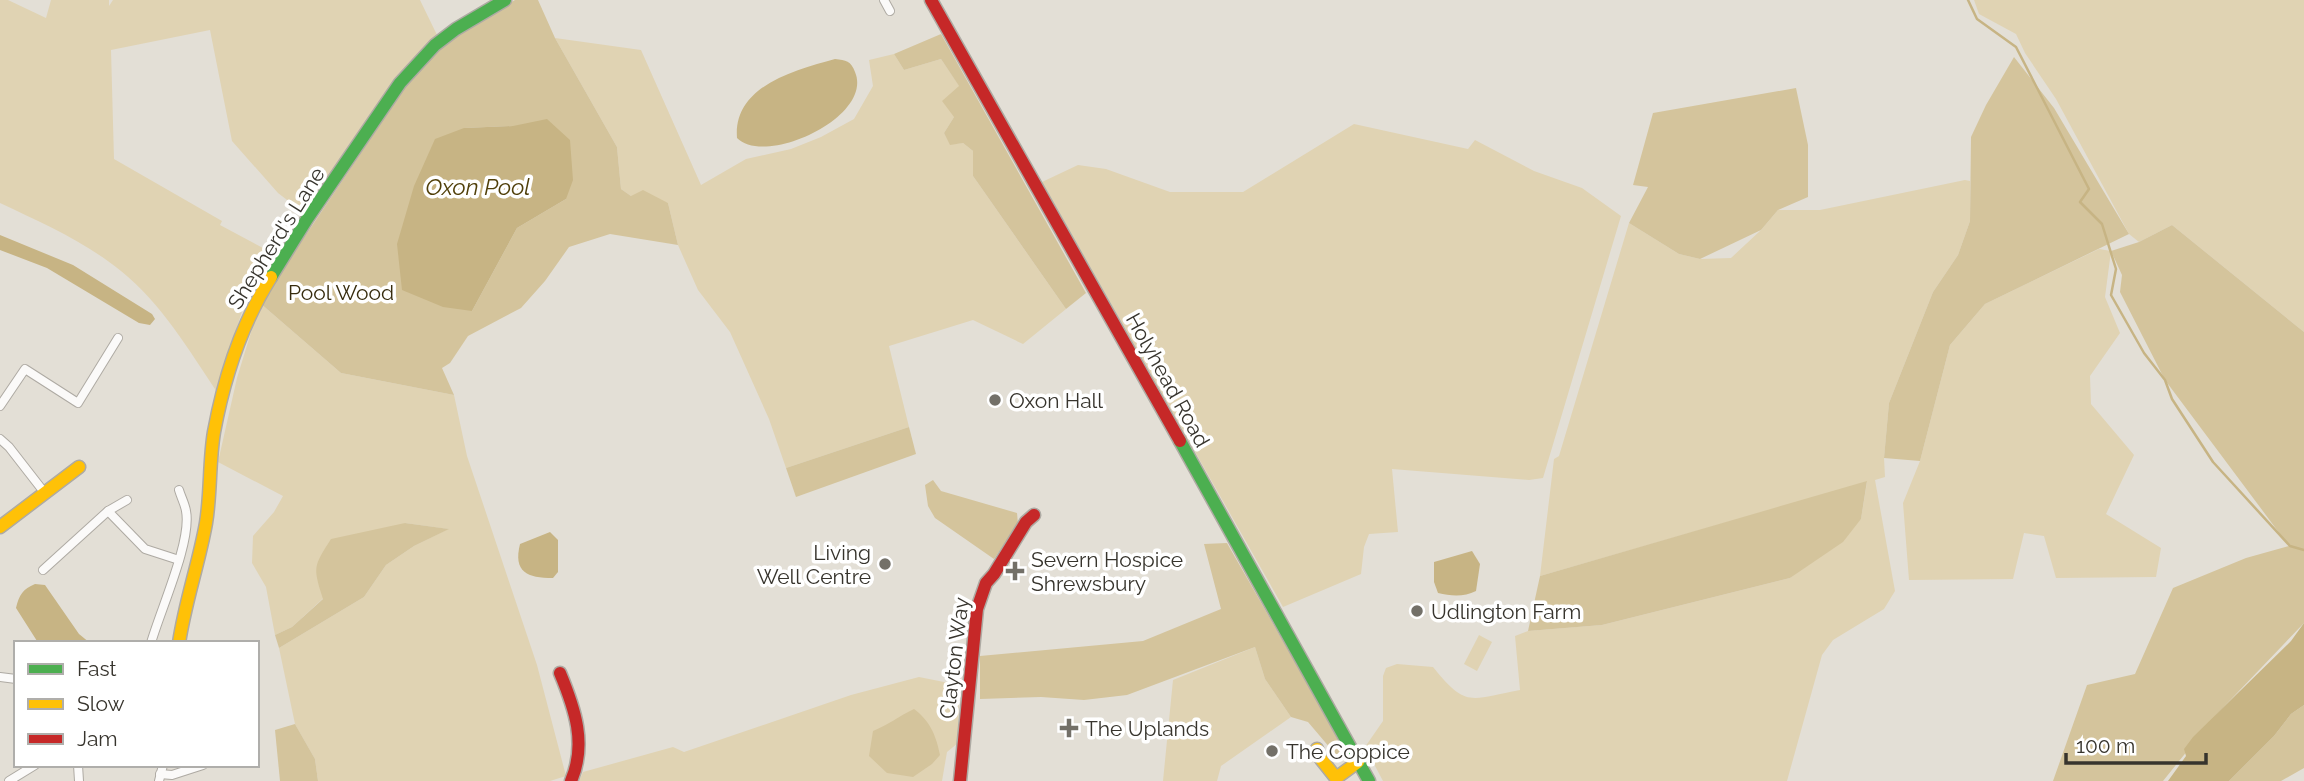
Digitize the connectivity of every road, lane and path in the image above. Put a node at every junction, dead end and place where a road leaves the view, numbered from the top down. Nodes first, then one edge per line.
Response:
1 (505, 0) edge
2 (883, 0) edge
3 (930, 0) edge
4 (890, 11) dead end
5 (118, 338) dead end
6 (0, 406) edge
7 (0, 439) edge
8 (79, 467) dead end
9 (179, 490) dead end
10 (44, 492) junction
11 (127, 500) dead end
12 (108, 511) junction
13 (1034, 515) dead end
14 (0, 527) edge
15 (179, 560) junction
16 (43, 570) dead end
17 (152, 641) edge
18 (179, 641) edge
19 (560, 673) dead end
20 (1317, 749) dead end
21 (1358, 762) junction
22 (30, 767) edge
23 (197, 767) edge
24 (161, 774) edge
25 (1336, 779) edge
26 (9, 781) edge
27 (571, 781) edge
28 (960, 781) edge
29 (1369, 781) edge

1 - 18 street, Shepherd's Lane
2 - 4 street
3 - 21 street, Holyhead Road
5 - 6 street
7 - 10 street
8 - 10 street
9 - 15 street
10 - 14 street
11 - 12 street
12 - 15 street
12 - 16 street
13 - 28 street, Clayton Way
15 - 17 street
19 - 27 street
20 - 25 street
21 - 25 street
21 - 29 street, Holyhead Road
22 - 26 street
23 - 24 street

